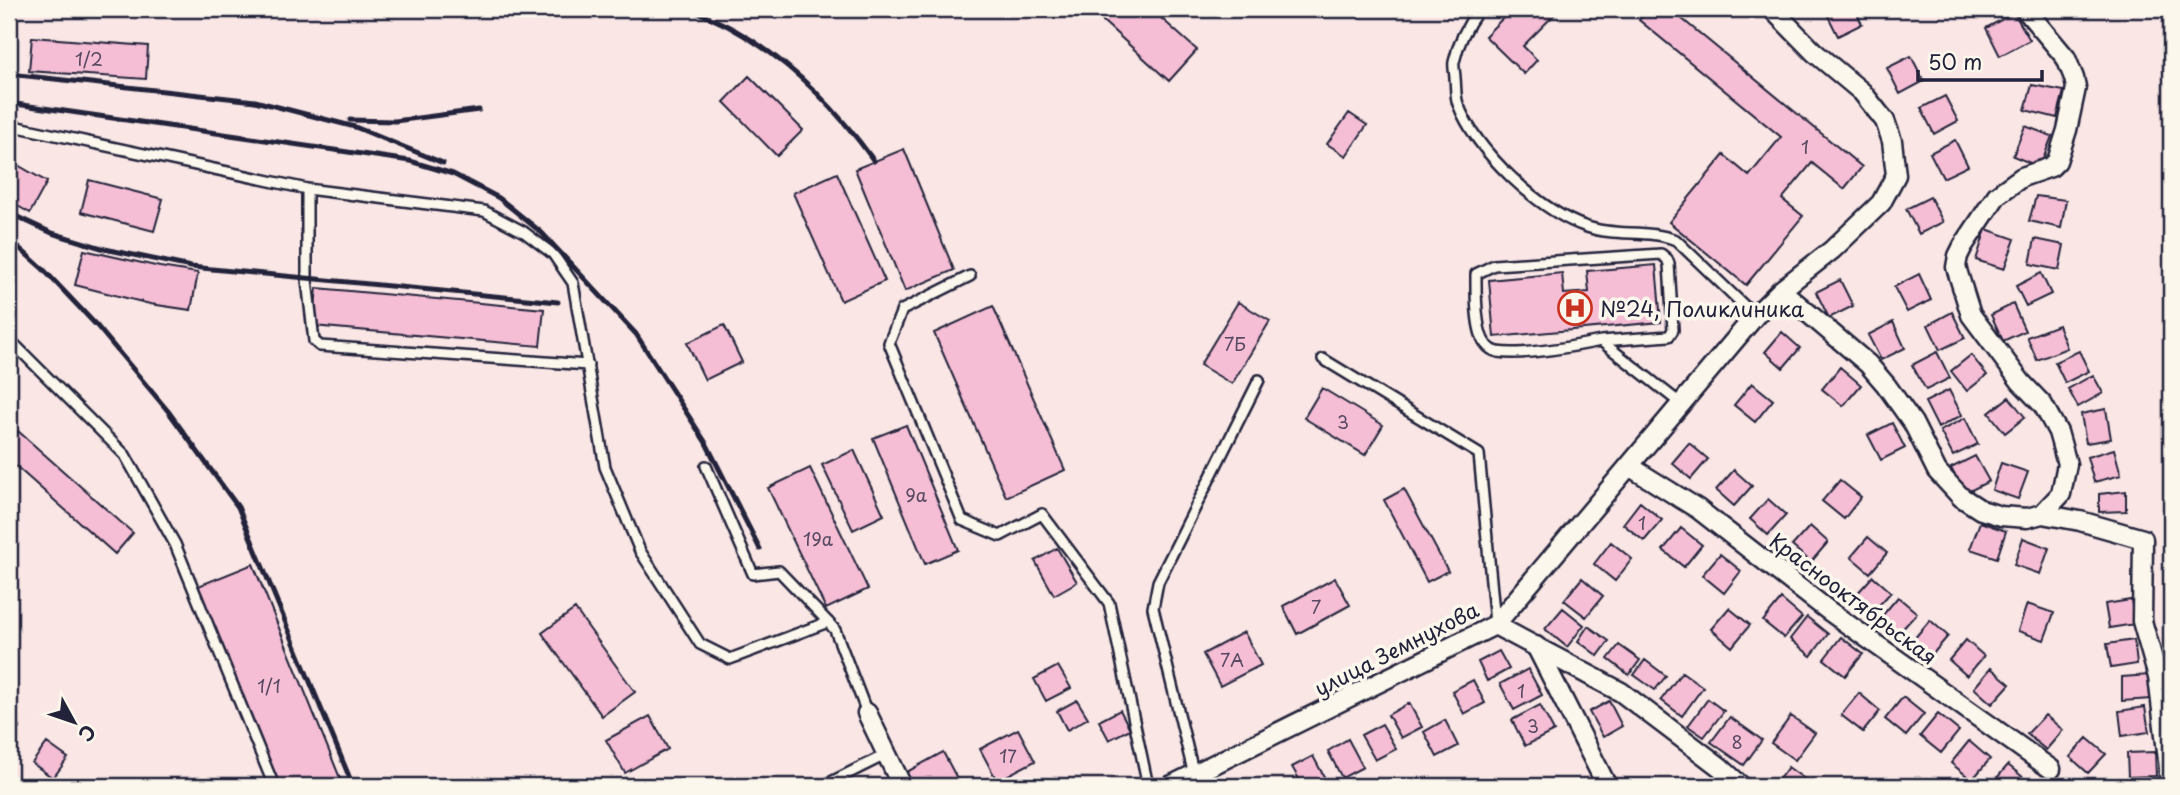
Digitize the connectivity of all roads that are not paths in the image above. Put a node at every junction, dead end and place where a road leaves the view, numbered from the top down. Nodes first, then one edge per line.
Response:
1 (1479, 9) edge
2 (1772, 9) edge
3 (2025, 9) edge
4 (9, 125) edge
5 (307, 189) junction
6 (970, 276) dead end
7 (1781, 290) junction
8 (1755, 316) junction
9 (9, 339) edge
10 (1601, 341) junction
11 (1323, 359) dead end
12 (588, 365) junction
13 (1259, 380) dead end
14 (1680, 402) junction
15 (706, 466) dead end
16 (1629, 466) junction
17 (2042, 514) junction
18 (828, 622) junction
19 (1496, 625) junction
20 (1536, 646) junction
21 (867, 713) joint
22 (887, 754) junction
23 (2050, 769) dead end
24 (1194, 775) junction
25 (274, 786) edge
26 (823, 786) edge
27 (902, 786) edge
28 (1148, 786) edge
29 (1170, 786) edge
30 (1607, 786) edge
31 (1741, 786) edge
32 (2169, 786) edge

1 - 8 lane
2 - 7 street, улица Земнухова
3 - 17 street
4 - 5 lane
5 - 12 lane
5 - 12 lane
6 - 28 lane
7 - 8 street, улица Земнухова
7 - 17 street
8 - 14 street, улица Земнухова
9 - 25 lane
10 - 10 lane
10 - 14 lane
11 - 19 lane
12 - 18 lane
13 - 24 lane
14 - 16 street, улица Земнухова
15 - 18 lane
16 - 19 street, улица Земнухова
16 - 23 street, Краснооктябрьская
17 - 32 street
18 - 21 lane
19 - 20 street
19 - 24 street, улица Земнухова
20 - 30 street
20 - 31 street
21 - 22 street
22 - 26 lane
22 - 27 street
24 - 29 street, улица Земнухова

